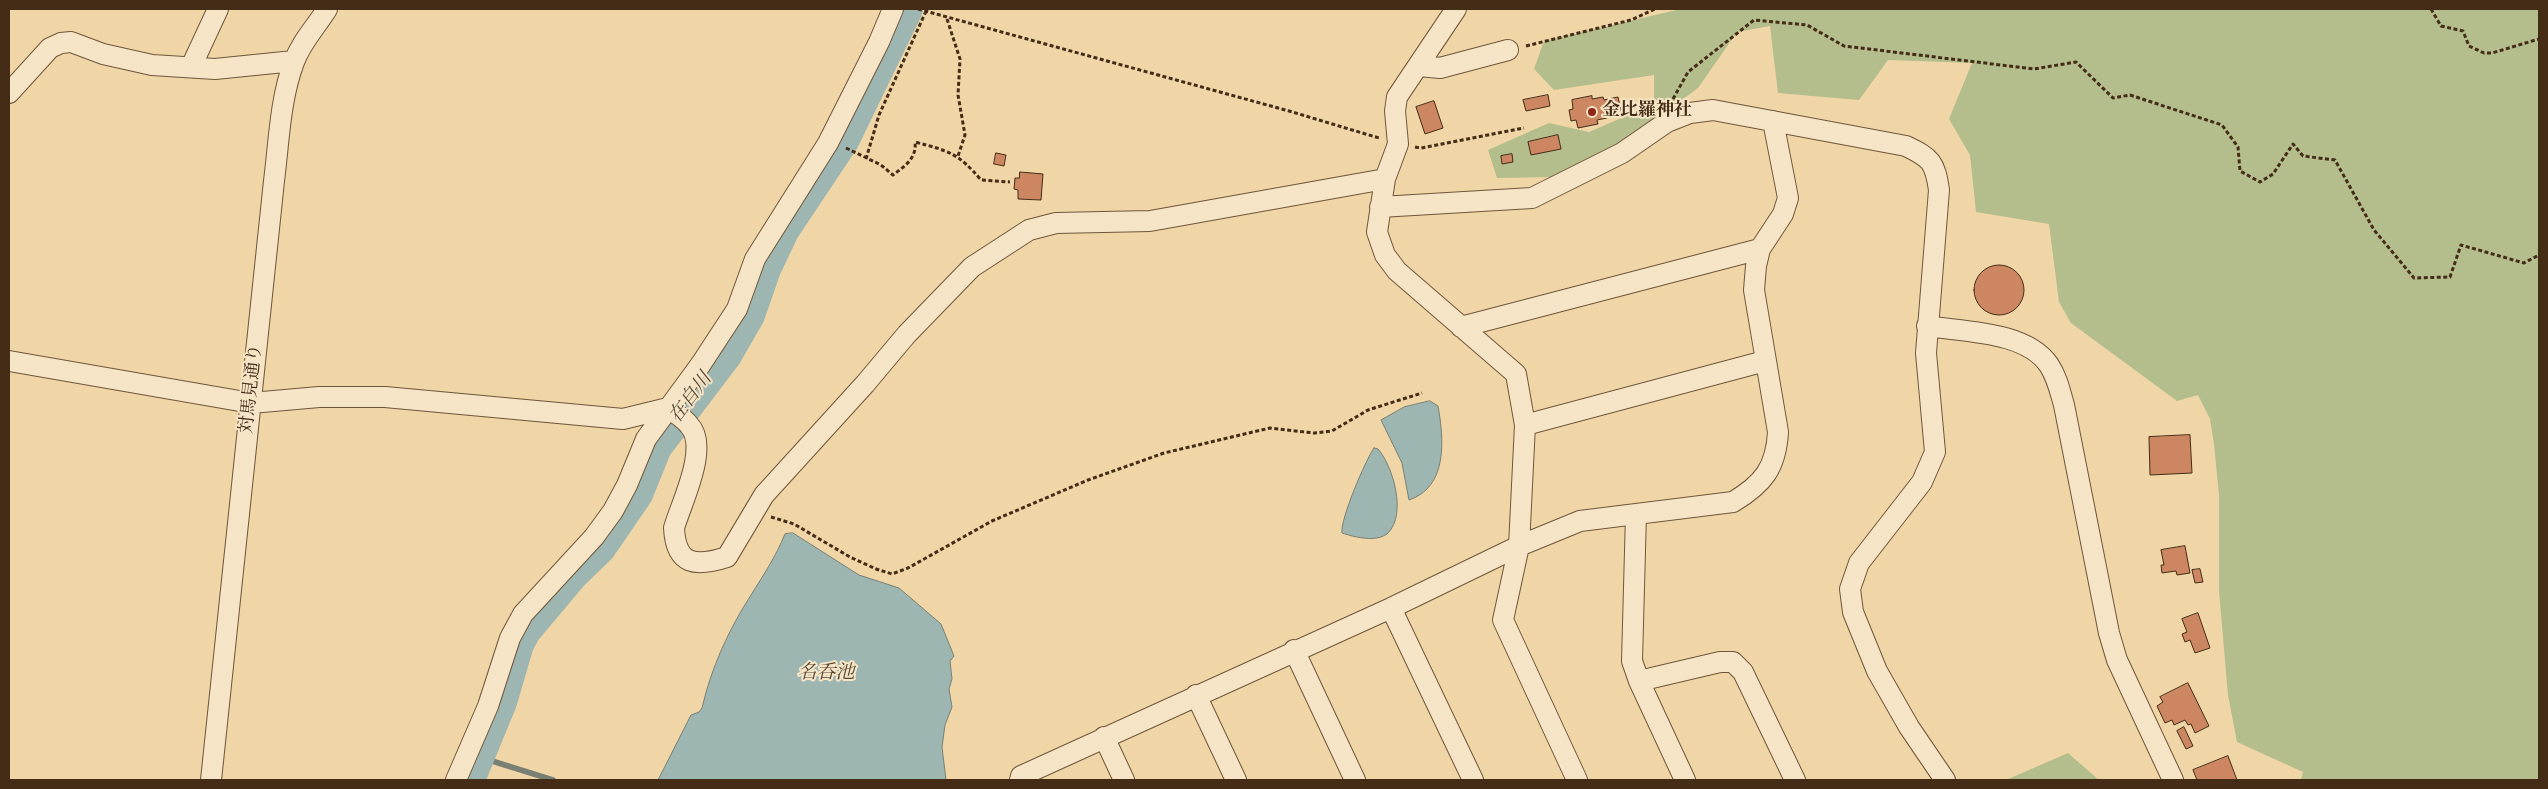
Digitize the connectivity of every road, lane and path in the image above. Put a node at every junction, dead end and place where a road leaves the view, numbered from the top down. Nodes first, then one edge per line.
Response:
1 (218, 9) edge
2 (327, 9) edge
3 (893, 9) edge
4 (918, 9) edge
5 (1456, 9) edge
6 (1656, 9) edge
7 (2431, 9) edge
8 (927, 11) edge
9 (947, 18) junction
10 (2539, 39) edge
11 (1508, 50) joint
12 (294, 61) junction
13 (1419, 66) junction
14 (191, 67) junction
15 (9, 93) edge
16 (1773, 121) junction
17 (1524, 128) dead end
18 (1657, 129) junction
19 (830, 140) junction
20 (1398, 144) junction
21 (958, 156) junction
22 (866, 158) junction
23 (1385, 179) junction
24 (1010, 182) dead end
25 (1380, 207) junction
26 (1760, 249) junction
27 (2539, 255) edge
28 (1927, 326) junction
29 (1461, 327) junction
30 (9, 361) edge
31 (1765, 361) junction
32 (1422, 393) dead end
33 (252, 403) junction
34 (668, 408) junction
35 (1525, 425) junction
36 (1636, 514) junction
37 (751, 518) junction
38 (1519, 546) junction
39 (1391, 608) junction
40 (1294, 650) junction
41 (1639, 681) junction
42 (1196, 695) junction
43 (1104, 737) junction
44 (211, 780) edge
45 (456, 780) edge
46 (1020, 780) edge
47 (1124, 780) edge
48 (1236, 780) edge
49 (1355, 780) edge
50 (1473, 780) edge
51 (1577, 780) edge
52 (1685, 780) edge
53 (1795, 780) edge
54 (1945, 780) edge
55 (2172, 780) edge

1 - 14 street
2 - 12 street, 対馬見通り
3 - 19 street
4 - 8 path
5 - 13 street
6 - 11 path
7 - 10 path
8 - 9 path
8 - 22 path
9 - 20 path
9 - 21 path
11 - 13 street
12 - 14 street
12 - 33 street, 対馬見通り
13 - 20 street
14 - 15 street
16 - 18 street
16 - 26 street
16 - 28 street
17 - 20 path
18 - 25 street
18 - 27 path
19 - 22 path
19 - 34 street
20 - 23 street
21 - 22 path
21 - 24 path
23 - 25 street
23 - 37 street
25 - 29 street
26 - 29 street
26 - 31 street
28 - 54 street
28 - 55 street
29 - 35 street
30 - 33 street
31 - 35 street
31 - 36 street
32 - 37 path
33 - 34 street
33 - 44 street, 対馬見通り
34 - 37 street
34 - 45 street
35 - 38 street
36 - 38 street
36 - 41 street
38 - 39 street
38 - 51 street
39 - 40 street
39 - 50 street
40 - 42 street
40 - 49 street
41 - 52 street
41 - 53 street
42 - 43 street
42 - 48 street
43 - 46 street
43 - 47 street

